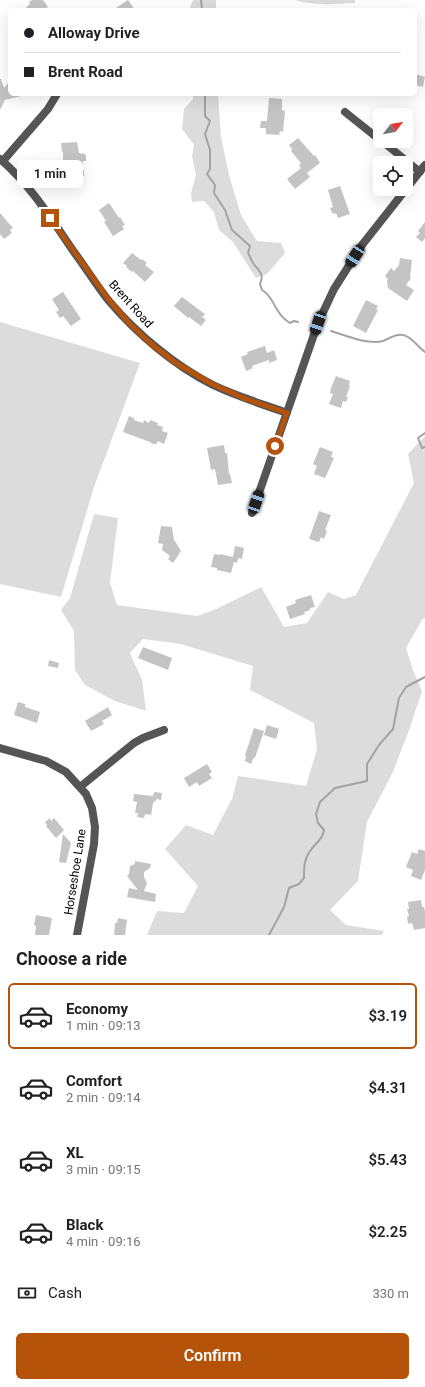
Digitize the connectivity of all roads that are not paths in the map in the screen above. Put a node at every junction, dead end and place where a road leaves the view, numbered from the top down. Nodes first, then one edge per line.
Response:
1 (56, 96) edge
2 (345, 112) dead end
3 (373, 134) edge
4 (393, 148) edge
5 (1, 160) edge
6 (423, 168) edge
7 (287, 413) junction
8 (252, 513) dead end
9 (164, 730) dead end
10 (0, 748) edge
11 (80, 787) junction
12 (77, 935) edge

1 - 5 street
2 - 3 street
4 - 6 street
5 - 7 street, Brent Road
6 - 7 street
7 - 8 street
9 - 11 street
10 - 11 street, Horseshoe Lane
11 - 12 street, Horseshoe Lane

